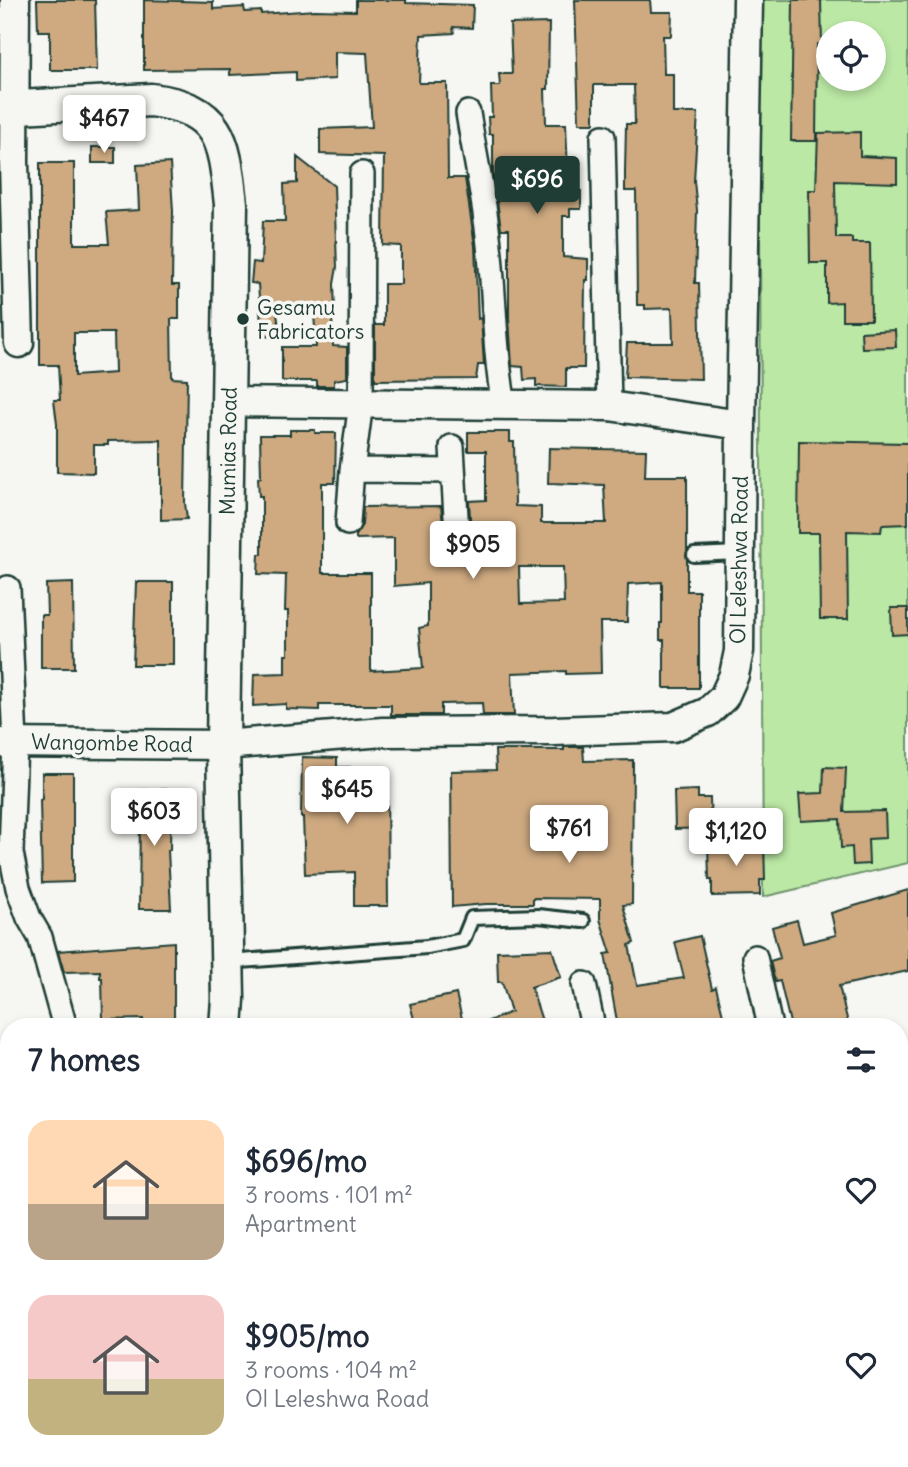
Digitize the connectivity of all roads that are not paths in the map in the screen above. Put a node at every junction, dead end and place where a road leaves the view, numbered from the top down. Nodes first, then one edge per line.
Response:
1 (15, 0) edge
2 (748, 0) edge
3 (8, 108) edge
4 (468, 113) dead end
5 (603, 137) dead end
6 (362, 174) dead end
7 (19, 343) dead end
8 (228, 402) junction
9 (361, 403) junction
10 (504, 405) junction
11 (609, 406) junction
12 (741, 425) junction
13 (452, 447) dead end
14 (352, 470) junction
15 (453, 471) junction
16 (348, 523) dead end
17 (457, 534) dead end
18 (739, 553) junction
19 (694, 555) dead end
20 (8, 588) dead end
21 (8, 742) edge
22 (223, 745) junction
23 (583, 921) dead end
24 (755, 957) dead end
25 (227, 962) junction
26 (584, 984) dead end
27 (227, 1013) edge
28 (62, 1018) edge
29 (591, 1018) edge
30 (768, 1018) edge

1 - 3 street
2 - 12 street, Ol Leleshwa Road
3 - 7 street
3 - 8 main road, Mumias Road
4 - 10 street
5 - 11 street
6 - 9 street
8 - 9 street
8 - 22 main road, Mumias Road
9 - 10 street
9 - 14 street
10 - 11 street
11 - 12 street
12 - 18 street, Ol Leleshwa Road
13 - 15 street
14 - 15 street
14 - 16 street
15 - 17 street
18 - 19 lane
18 - 22 street, Ol Leleshwa Road
20 - 21 street
21 - 22 street, Wangombe Road
21 - 28 street
22 - 25 main road, Mumias Road
23 - 25 lane
24 - 30 street
25 - 27 main road, Mumias Road
26 - 29 street

